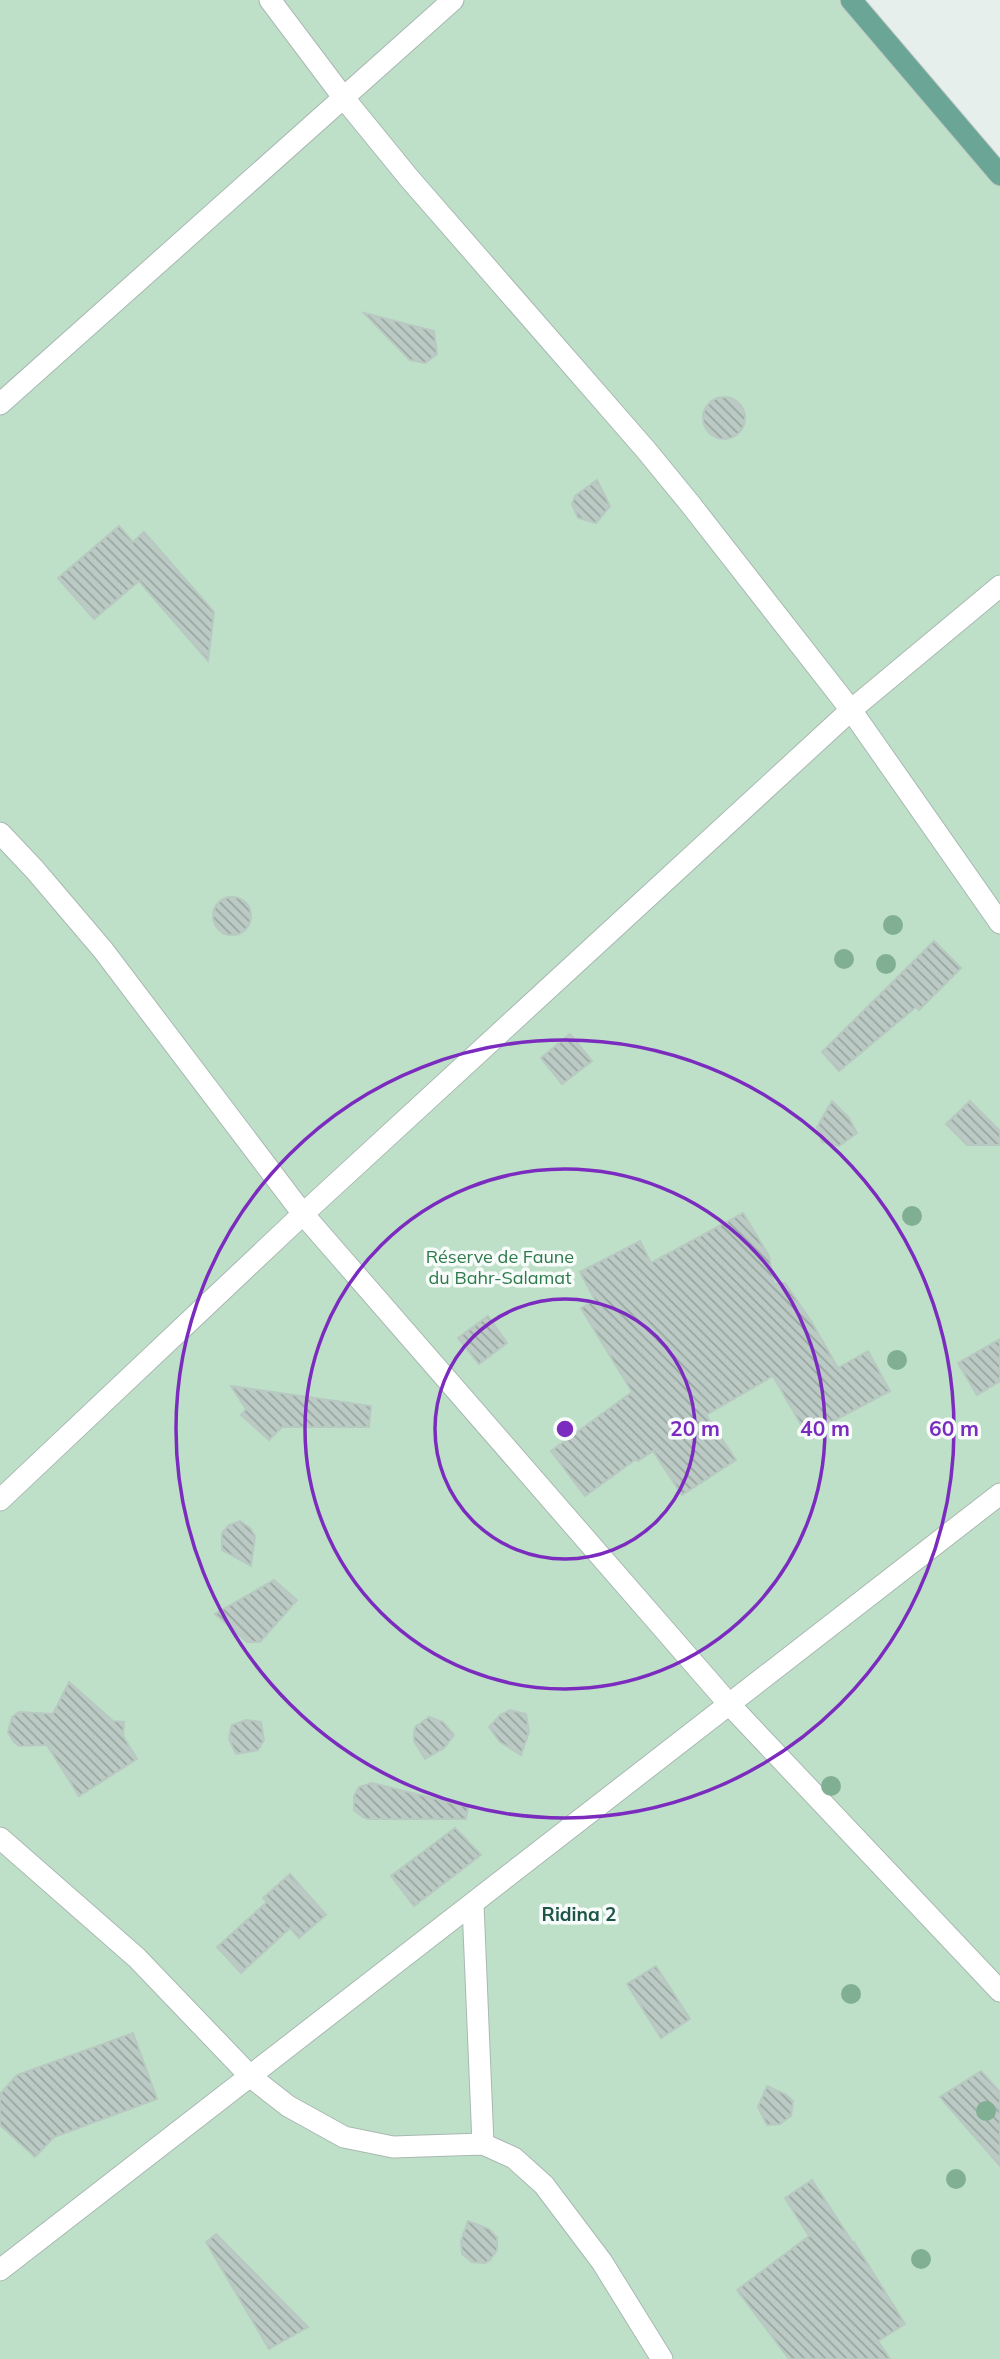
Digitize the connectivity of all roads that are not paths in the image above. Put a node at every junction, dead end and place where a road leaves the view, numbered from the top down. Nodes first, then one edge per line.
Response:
1 (270, 0) edge
2 (453, 0) edge
3 (851, 0) edge
4 (343, 97) junction
5 (1000, 175) edge
6 (0, 404) edge
7 (1000, 586) edge
8 (851, 710) junction
9 (0, 833) edge
10 (1000, 923) edge
11 (303, 1214) junction
12 (1000, 1494) edge
13 (0, 1500) edge
14 (729, 1704) junction
15 (0, 1838) edge
16 (473, 1905) junction
17 (1000, 1991) edge
18 (251, 2077) junction
19 (483, 2144) junction
20 (0, 2270) edge
21 (662, 2359) edge

1 - 4 street
2 - 4 street
3 - 5 main road
4 - 6 street
4 - 8 street
7 - 8 street
8 - 10 street
8 - 11 street
9 - 11 street
11 - 13 street
11 - 14 street
12 - 14 street
14 - 16 street
14 - 17 street
15 - 18 street
16 - 18 street
16 - 19 street
18 - 19 street
18 - 20 street
19 - 21 street

